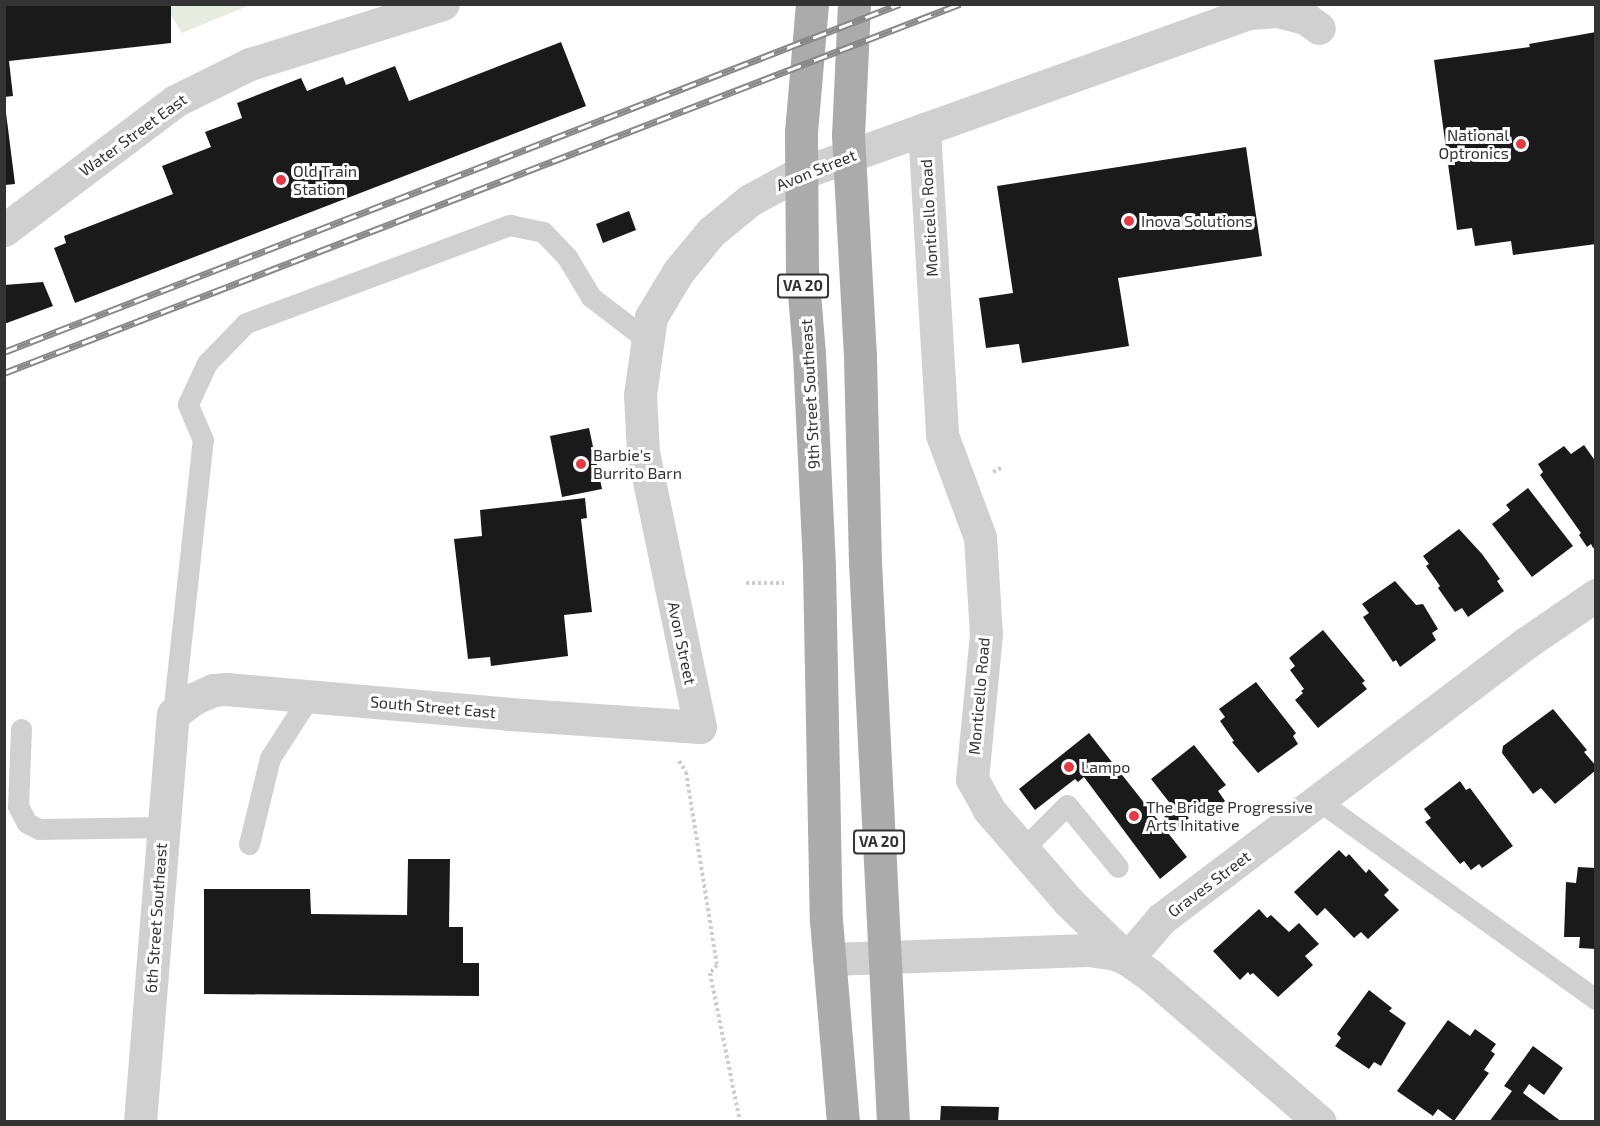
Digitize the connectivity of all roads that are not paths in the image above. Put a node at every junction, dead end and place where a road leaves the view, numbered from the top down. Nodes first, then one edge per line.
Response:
1 (443, 4) edge
2 (812, 4) edge
3 (854, 4) edge
4 (1319, 28) dead end
5 (924, 129) junction
6 (4, 230) edge
7 (646, 339) junction
8 (1596, 595) edge
9 (310, 696) junction
10 (173, 714) junction
11 (700, 727) joint
12 (21, 729) dead end
13 (1319, 801) junction
14 (163, 827) junction
15 (249, 844) dead end
16 (1023, 849) junction
17 (1118, 867) dead end
18 (884, 956) junction
19 (829, 959) junction
20 (1126, 959) junction
21 (1596, 999) edge
22 (140, 1122) edge
23 (843, 1122) edge
24 (893, 1122) edge
25 (1320, 1122) edge

1 - 6 street, Water Street East
2 - 19 main road, 9th Street Southeast / VA 20
3 - 18 main road, VA 20
4 - 5 street, Avon Street
5 - 7 street, Avon Street
5 - 16 street, Monticello Road
7 - 10 lane
7 - 11 street, Avon Street
8 - 13 street, Graves Street
9 - 10 street, South Street East
9 - 11 street, South Street East
9 - 15 lane
10 - 14 street, 6th Street Southeast
12 - 14 lane
13 - 20 street, Graves Street
13 - 21 lane
14 - 22 street, 6th Street Southeast
16 - 17 lane
16 - 20 street, Monticello Road
18 - 19 street
18 - 20 street
18 - 24 main road, VA 20
19 - 23 main road, VA 20
20 - 25 street, Monticello Road

